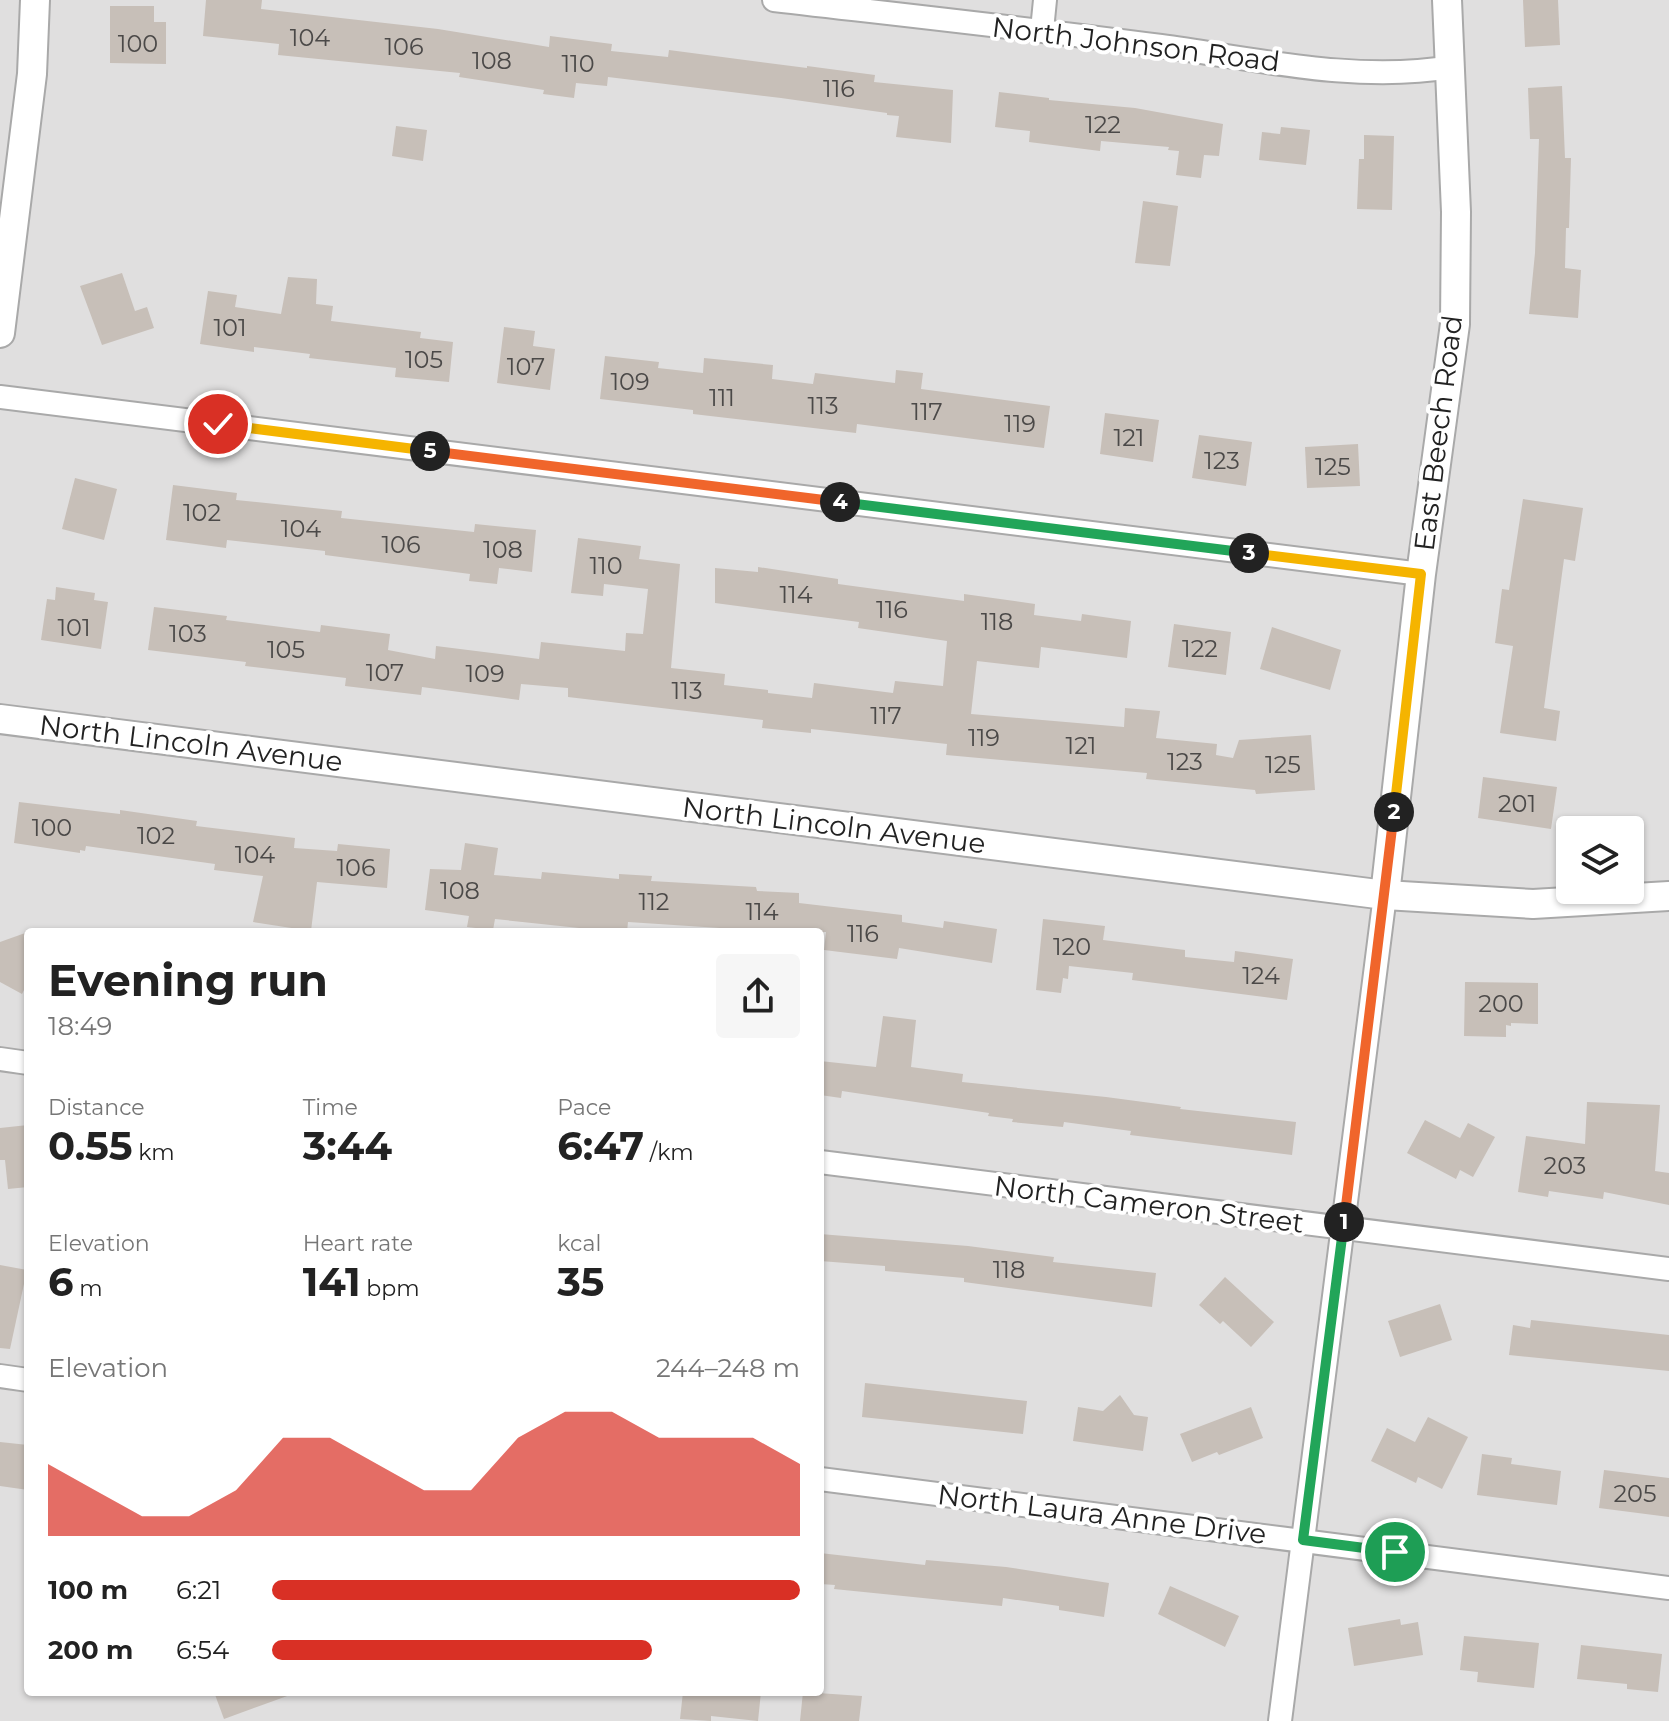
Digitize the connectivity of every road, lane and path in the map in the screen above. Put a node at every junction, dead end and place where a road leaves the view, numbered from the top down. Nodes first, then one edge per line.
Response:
1 (35, 0) edge
2 (774, 0) edge
3 (1045, 0) edge
4 (1447, 0) edge
5 (1042, 30) junction
6 (1451, 67) junction
7 (0, 333) edge
8 (0, 397) edge
9 (1421, 574) junction
10 (0, 719) edge
11 (1385, 895) junction
12 (1669, 896) edge
13 (0, 1059) edge
14 (24, 1062) edge
15 (824, 1163) edge
16 (1343, 1228) junction
17 (1669, 1269) edge
18 (0, 1376) edge
19 (24, 1379) edge
20 (824, 1480) edge
21 (1303, 1540) junction
22 (1669, 1588) edge
23 (1280, 1721) edge

1 - 7 street
2 - 5 street, North Johnson Road
3 - 5 street
4 - 6 street, East Beech Road
5 - 6 street, North Johnson Road
6 - 9 street, East Beech Road
8 - 9 street
9 - 11 street, East Beech Road
10 - 11 street, North Lincoln Avenue
11 - 12 street, North Lincoln Avenue
11 - 16 street, East Beech Road
13 - 14 street
15 - 16 street, North Cameron Street
16 - 17 street, North Cameron Street
16 - 21 street, East Beech Road
18 - 19 street
20 - 21 street, North Laura Anne Drive
21 - 22 street, North Laura Anne Drive
21 - 23 street, East Beech Road

